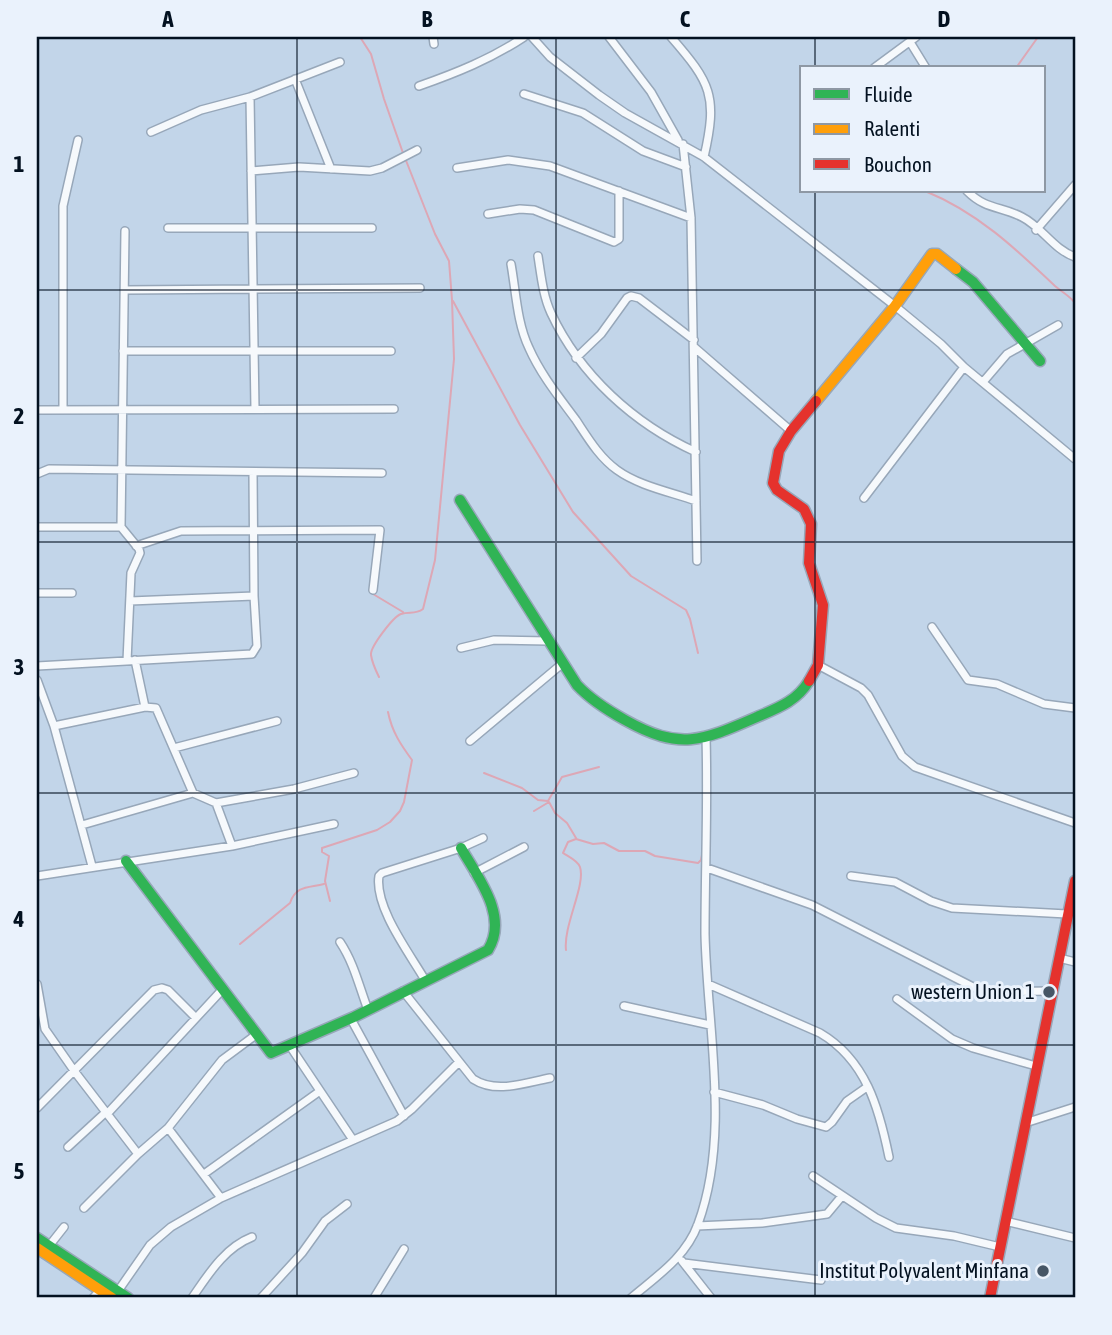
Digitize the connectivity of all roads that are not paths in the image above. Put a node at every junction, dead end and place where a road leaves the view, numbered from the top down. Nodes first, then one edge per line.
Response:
1 (524, 37) edge
2 (532, 37) edge
3 (609, 37) edge
4 (671, 37) edge
5 (913, 39) edge
6 (340, 62) dead end
7 (877, 66) edge
8 (925, 66) edge
9 (295, 79) junction
10 (419, 86) dead end
11 (524, 94) dead end
12 (250, 97) junction
13 (151, 132) dead end
14 (78, 139) dead end
15 (681, 143) junction
16 (417, 150) dead end
17 (704, 157) junction
18 (686, 167) junction
19 (457, 168) dead end
20 (331, 169) junction
21 (251, 171) junction
22 (1075, 185) edge
23 (619, 191) junction
24 (968, 192) edge
25 (488, 214) dead end
26 (691, 218) junction
27 (168, 228) dead end
28 (252, 228) junction
29 (372, 228) dead end
30 (1037, 230) junction
31 (125, 231) dead end
32 (538, 256) dead end
33 (1075, 257) edge
34 (511, 264) dead end
35 (420, 288) dead end
36 (124, 290) junction
37 (253, 290) junction
38 (895, 306) junction
39 (1058, 325) dead end
40 (694, 344) junction
41 (1025, 344) junction
42 (123, 351) junction
43 (254, 351) junction
44 (391, 351) dead end
45 (576, 358) junction
46 (1040, 362) dead end
47 (964, 367) junction
48 (983, 382) junction
49 (394, 408) dead end
50 (255, 409) junction
51 (37, 410) edge
52 (63, 410) junction
53 (123, 410) junction
54 (791, 431) junction
55 (696, 452) junction
56 (1075, 459) edge
57 (122, 470) junction
58 (253, 471) junction
59 (382, 473) dead end
60 (37, 474) edge
61 (864, 498) dead end
62 (460, 500) dead end
63 (696, 501) junction
64 (37, 527) edge
65 (121, 527) junction
66 (254, 530) junction
67 (136, 545) junction
68 (697, 561) dead end
69 (373, 590) dead end
70 (37, 593) edge
71 (72, 593) dead end
72 (254, 596) junction
73 (130, 601) junction
74 (932, 627) dead end
75 (548, 641) junction
76 (461, 648) dead end
77 (131, 660) junction
78 (563, 663) junction
79 (818, 665) junction
80 (37, 666) edge
81 (37, 680) edge
82 (145, 707) junction
83 (1075, 708) edge
84 (277, 721) dead end
85 (54, 726) junction
86 (706, 737) junction
87 (470, 741) dead end
88 (174, 748) junction
89 (354, 773) dead end
90 (193, 793) junction
91 (216, 803) junction
92 (1075, 823) edge
93 (334, 824) dead end
94 (82, 825) junction
95 (483, 838) dead end
96 (232, 846) junction
97 (524, 847) dead end
98 (461, 848) junction
99 (126, 861) junction
100 (92, 866) junction
101 (707, 867) junction
102 (474, 873) junction
103 (37, 876) edge
104 (851, 876) dead end
105 (1075, 881) edge
106 (1074, 896) edge
107 (1067, 915) junction
108 (340, 942) dead end
109 (1059, 958) junction
110 (1075, 961) edge
111 (425, 980) junction
112 (37, 984) edge
113 (708, 984) junction
114 (222, 990) junction
115 (1051, 990) junction
116 (403, 991) junction
117 (897, 999) dead end
118 (624, 1006) dead end
119 (368, 1010) junction
120 (196, 1018) junction
121 (351, 1020) junction
122 (710, 1026) junction
123 (257, 1034) junction
124 (289, 1046) junction
125 (459, 1062) junction
126 (1036, 1066) junction
127 (75, 1072) junction
128 (550, 1078) dead end
129 (867, 1087) junction
130 (320, 1091) junction
131 (713, 1092) junction
132 (1075, 1107) edge
133 (37, 1108) edge
134 (107, 1113) junction
135 (404, 1116) junction
136 (1025, 1123) junction
137 (168, 1128) junction
138 (353, 1140) junction
139 (68, 1147) dead end
140 (138, 1154) junction
141 (889, 1157) dead end
142 (204, 1174) junction
143 (813, 1176) dead end
144 (842, 1196) junction
145 (221, 1198) junction
146 (346, 1204) dead end
147 (84, 1208) dead end
148 (1005, 1221) junction
149 (697, 1226) junction
150 (64, 1227) dead end
151 (252, 1237) dead end
152 (37, 1238) edge
153 (1075, 1238) edge
154 (49, 1246) junction
155 (1000, 1247) junction
156 (37, 1248) edge
157 (404, 1249) dead end
158 (681, 1260) junction
159 (821, 1280) dead end
160 (99, 1291) edge
161 (115, 1295) edge
162 (128, 1298) edge
163 (192, 1298) edge
164 (261, 1298) edge
165 (373, 1298) edge
166 (631, 1298) edge
167 (711, 1298) edge
168 (990, 1298) edge

1 - 10 street
2 - 15 street
3 - 15 street
4 - 17 street
5 - 7 street
5 - 8 street
6 - 9 street
9 - 12 street
9 - 20 street
11 - 18 street
12 - 13 street
12 - 21 street
14 - 52 street
15 - 17 street
15 - 18 street
16 - 20 street
17 - 38 street
18 - 26 street
19 - 23 street
20 - 21 street
21 - 28 street
22 - 30 street
23 - 25 street
23 - 26 street
24 - 30 street
26 - 40 street
27 - 28 street
28 - 29 street
28 - 37 street
30 - 33 street
31 - 36 street
32 - 45 street
34 - 63 street
35 - 37 street
36 - 37 street
36 - 42 street
37 - 43 street
38 - 41 street
38 - 47 street
38 - 54 street
39 - 41 street
40 - 45 street
40 - 54 street
40 - 55 street
41 - 46 street
41 - 48 street
42 - 43 street
42 - 53 street
43 - 44 street
43 - 50 street
45 - 55 street
47 - 48 street
47 - 61 street
48 - 56 street
49 - 50 street
50 - 53 street
51 - 52 street
52 - 53 street
53 - 57 street
54 - 79 street
55 - 63 street
57 - 58 street
57 - 60 street
57 - 65 street
58 - 59 street
58 - 66 street
62 - 75 street
63 - 68 street
64 - 65 street
65 - 67 street
66 - 67 street
66 - 69 street
66 - 72 street
67 - 73 street
70 - 71 street
72 - 73 street
72 - 77 street
73 - 77 street
74 - 83 street
75 - 76 street
75 - 78 street
77 - 80 street
77 - 82 street
78 - 86 street
78 - 87 street
79 - 86 street
79 - 92 street
81 - 85 street
82 - 85 street
82 - 88 street
84 - 88 street
85 - 94 street
86 - 101 street
88 - 90 street
89 - 91 street
90 - 91 street
90 - 94 street
91 - 96 street
93 - 96 street
94 - 100 street
95 - 98 street
96 - 99 street
97 - 102 street
98 - 102 street
98 - 111 street
99 - 100 street
99 - 114 street
100 - 103 street
101 - 113 street
101 - 115 street
102 - 111 street
104 - 107 street
105 - 106 street
106 - 107 street
107 - 109 street
108 - 119 street
109 - 110 street
109 - 115 street
111 - 116 street
112 - 127 street
113 - 122 street
113 - 129 street
114 - 120 street
114 - 123 street
115 - 126 street
116 - 119 street
116 - 125 street
117 - 126 street
118 - 122 street
119 - 121 street
120 - 127 street
120 - 134 street
121 - 124 street
121 - 135 street
122 - 131 street
123 - 124 street
123 - 137 street
124 - 130 street
125 - 128 street
125 - 135 street
126 - 136 street
127 - 133 street
127 - 134 street
129 - 131 street
129 - 141 street
130 - 138 street
130 - 142 street
131 - 149 street
132 - 136 street
134 - 139 street
134 - 140 street
135 - 138 street
136 - 148 street
137 - 140 street
137 - 142 street
138 - 145 street
140 - 147 street
142 - 145 street
143 - 144 street
144 - 149 street
144 - 155 street
145 - 161 street
146 - 164 street
148 - 153 street
148 - 155 street
149 - 158 street
150 - 154 street
151 - 163 street
152 - 154 street
154 - 160 street
155 - 168 street
156 - 160 street
157 - 165 street
158 - 159 street
158 - 166 street
158 - 167 street
160 - 161 street
161 - 162 street

